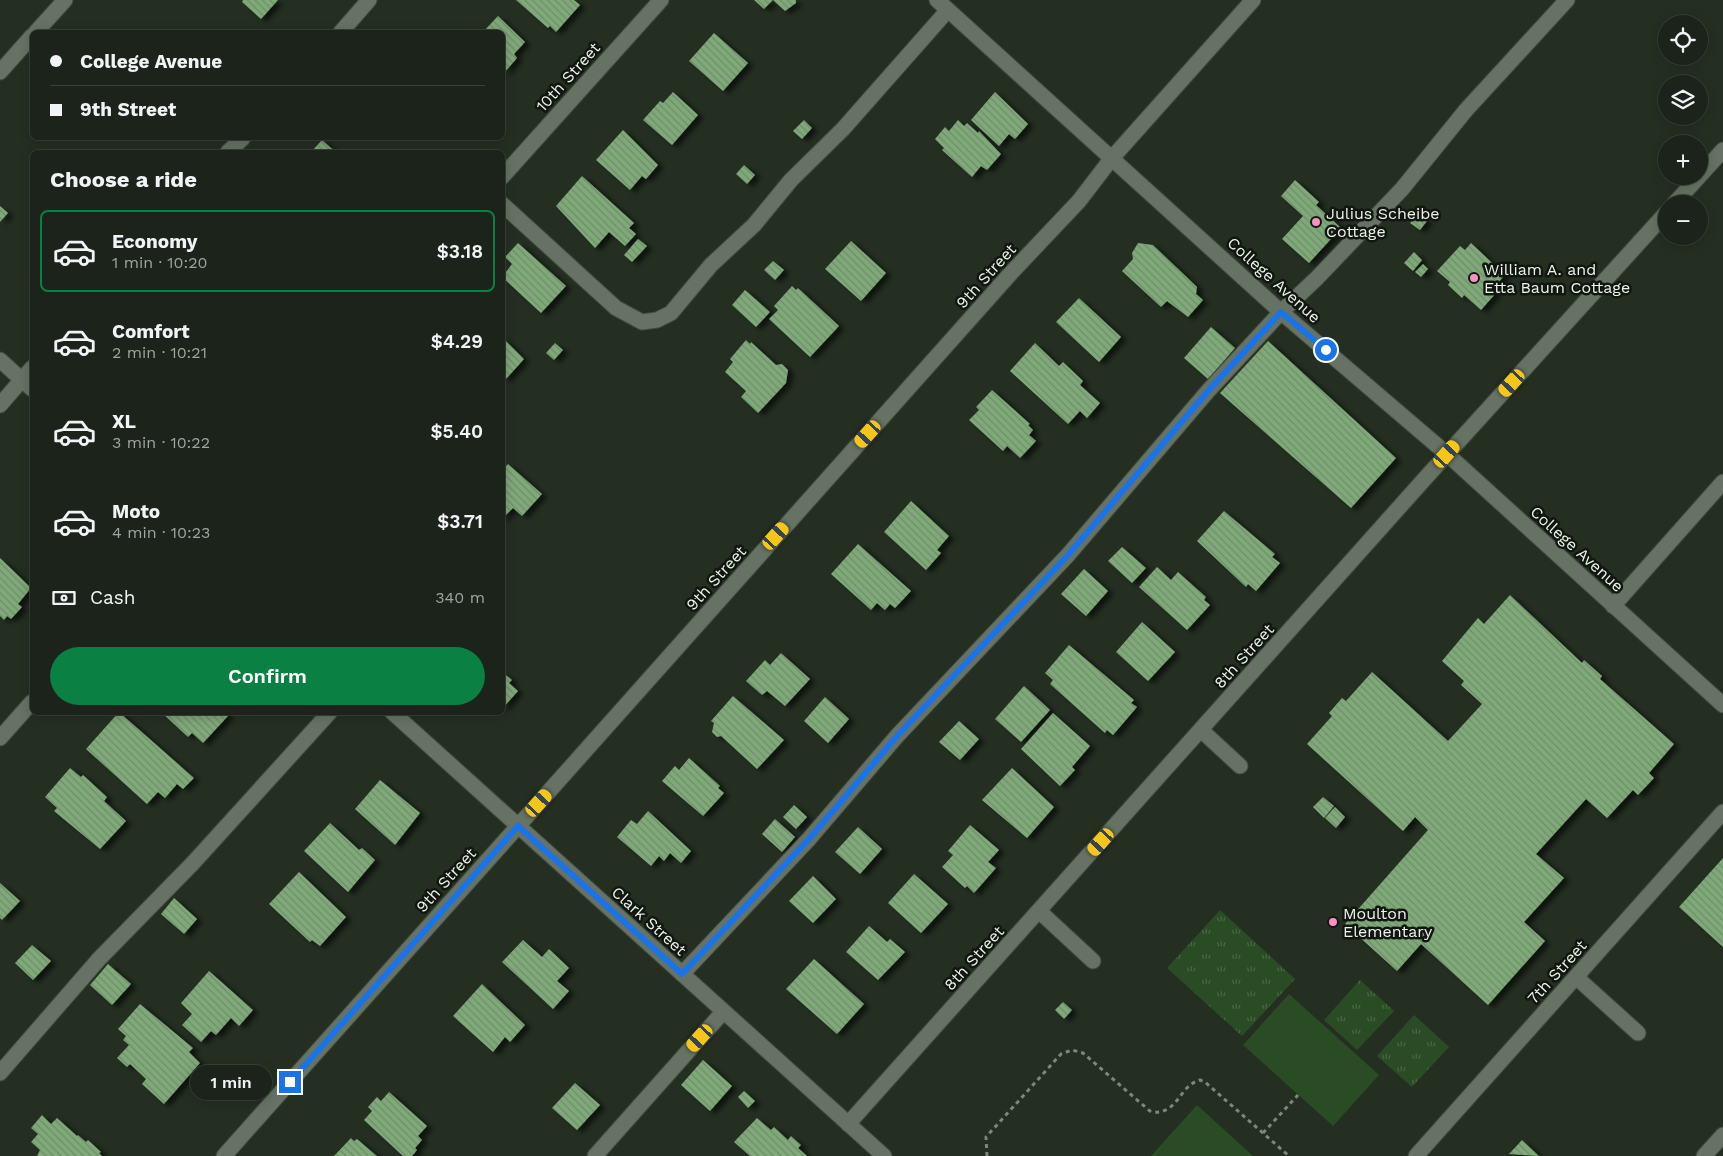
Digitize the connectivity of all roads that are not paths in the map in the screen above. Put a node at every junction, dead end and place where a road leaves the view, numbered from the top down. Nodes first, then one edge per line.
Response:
1 (65, 0) edge
2 (369, 0) edge
3 (661, 0) edge
4 (1253, 0) edge
5 (1567, 0) edge
6 (943, 5) edge
7 (38, 30) edge
8 (343, 30) edge
9 (30, 38) edge
10 (0, 72) edge
11 (241, 140) edge
12 (230, 150) edge
13 (1723, 150) edge
14 (1112, 158) junction
15 (505, 174) edge
16 (1682, 195) edge
17 (505, 207) edge
18 (1658, 222) edge
19 (1281, 312) junction
20 (0, 360) edge
21 (29, 379) edge
22 (0, 406) edge
23 (1447, 454) junction
24 (1723, 482) edge
25 (1613, 606) junction
26 (30, 704) edge
27 (1723, 705) edge
28 (327, 715) edge
29 (395, 715) edge
30 (1201, 730) junction
31 (0, 738) edge
32 (1240, 766) dead end
33 (1723, 812) edge
34 (518, 826) junction
35 (1039, 911) junction
36 (1093, 961) dead end
37 (682, 974) junction
38 (1576, 977) junction
39 (723, 1012) junction
40 (1638, 1033) dead end
41 (0, 1072) edge
42 (848, 1124) junction
43 (1723, 1135) edge
44 (224, 1156) edge
45 (595, 1156) edge
46 (884, 1156) edge
47 (1416, 1156) edge
48 (1704, 1156) edge

1 - 7 street
2 - 8 street
3 - 15 street, 10th Street
4 - 14 street, 9th Street
5 - 19 street
6 - 14 street, College Avenue
6 - 17 street
9 - 10 street
11 - 12 street
13 - 16 street
14 - 19 street, College Avenue
14 - 34 street, 9th Street
18 - 23 street, 8th Street
19 - 23 street, College Avenue
19 - 37 street
20 - 21 street
21 - 22 street
23 - 25 street, College Avenue
23 - 30 street, 8th Street
24 - 25 street
25 - 27 street, College Avenue
26 - 31 street
28 - 41 street
29 - 34 street, Clark Street
30 - 32 street
30 - 35 street, 8th Street
33 - 38 street, 7th Street
34 - 37 street, Clark Street
34 - 44 street, 9th Street
35 - 36 street
35 - 42 street, 8th Street
37 - 39 street, Clark Street
38 - 40 street
38 - 47 street, 7th Street
39 - 42 street, Clark Street
39 - 45 street
42 - 46 street, Clark Street
43 - 48 street

